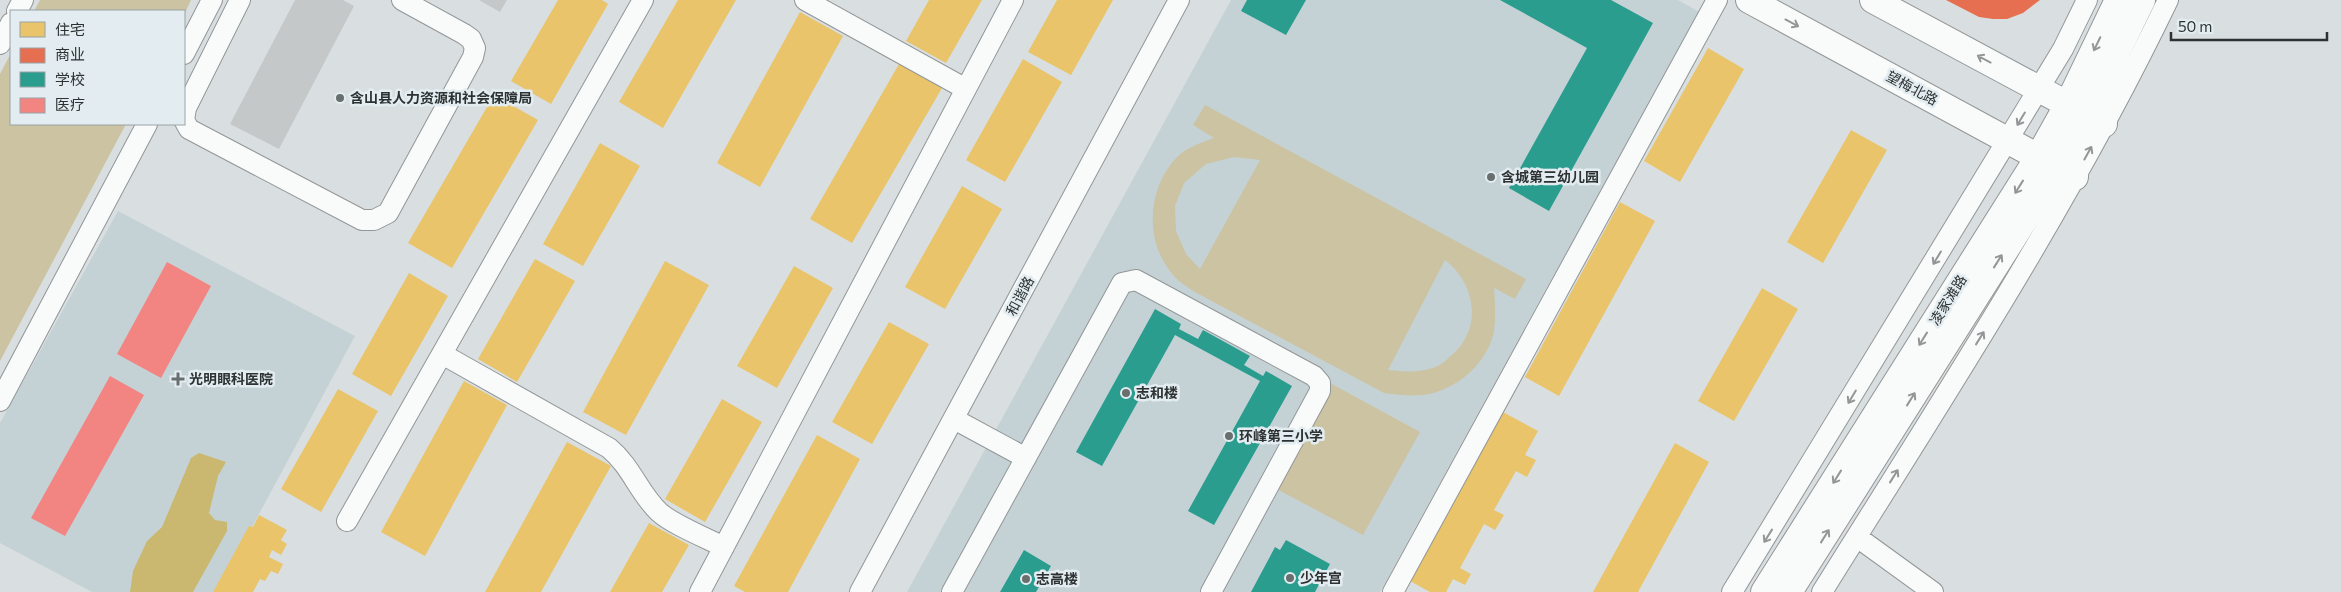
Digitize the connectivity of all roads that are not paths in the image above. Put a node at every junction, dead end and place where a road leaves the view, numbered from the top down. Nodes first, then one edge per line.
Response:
1 (240, 0) edge
2 (402, 0) edge
3 (643, 0) edge
4 (805, 0) edge
5 (1013, 0) edge
6 (1179, 0) edge
7 (1717, 0) edge
8 (1749, 0) edge
9 (1874, 0) edge
10 (2087, 0) edge
11 (2118, 0) edge
12 (2142, 0) edge
13 (2168, 0) edge
14 (210, 4) edge
15 (230, 20) junction
16 (10, 25) edge
17 (0, 44) edge
18 (185, 52) edge
19 (2039, 88) junction
20 (966, 89) junction
21 (185, 114) edge
22 (2086, 114) junction
23 (185, 122) edge
24 (146, 125) edge
25 (2008, 140) junction
26 (2057, 167) junction
27 (442, 354) junction
28 (0, 401) edge
29 (954, 419) junction
30 (1026, 458) junction
31 (347, 521) dead end
32 (1857, 536) junction
33 (724, 547) junction
34 (700, 592) edge
35 (860, 592) edge
36 (952, 592) edge
37 (1211, 592) edge
38 (1393, 592) edge
39 (1732, 592) edge
40 (1764, 592) edge
41 (1790, 592) edge
42 (1822, 592) edge
43 (1934, 592) edge

1 - 15 street
2 - 23 street
3 - 27 street
4 - 20 street
5 - 20 street
6 - 29 street, 和谐路
7 - 38 street
8 -> 25 main road, 望梅北路
19 -> 9 main road
10 - 19 street
11 -> 22 main road, 凌家滩路
12 - 22 main road, 凌家滩路
13 - 22 street
14 - 15 street
14 - 18 street
15 - 21 street
16 - 17 street
19 - 22 main road
19 -> 25 street
20 - 33 street
22 - 26 main road, 凌家滩路
26 -> 22 street
24 - 28 street
25 - 26 main road, 望梅北路
25 -> 39 street
32 -> 26 street
26 -> 40 main road, 凌家滩路
41 -> 26 main road, 凌家滩路
27 - 31 street
27 - 33 street
29 - 30 street
29 - 35 street, 和谐路
30 - 36 street
30 - 37 street
32 - 42 street
32 - 43 street
33 - 34 street

